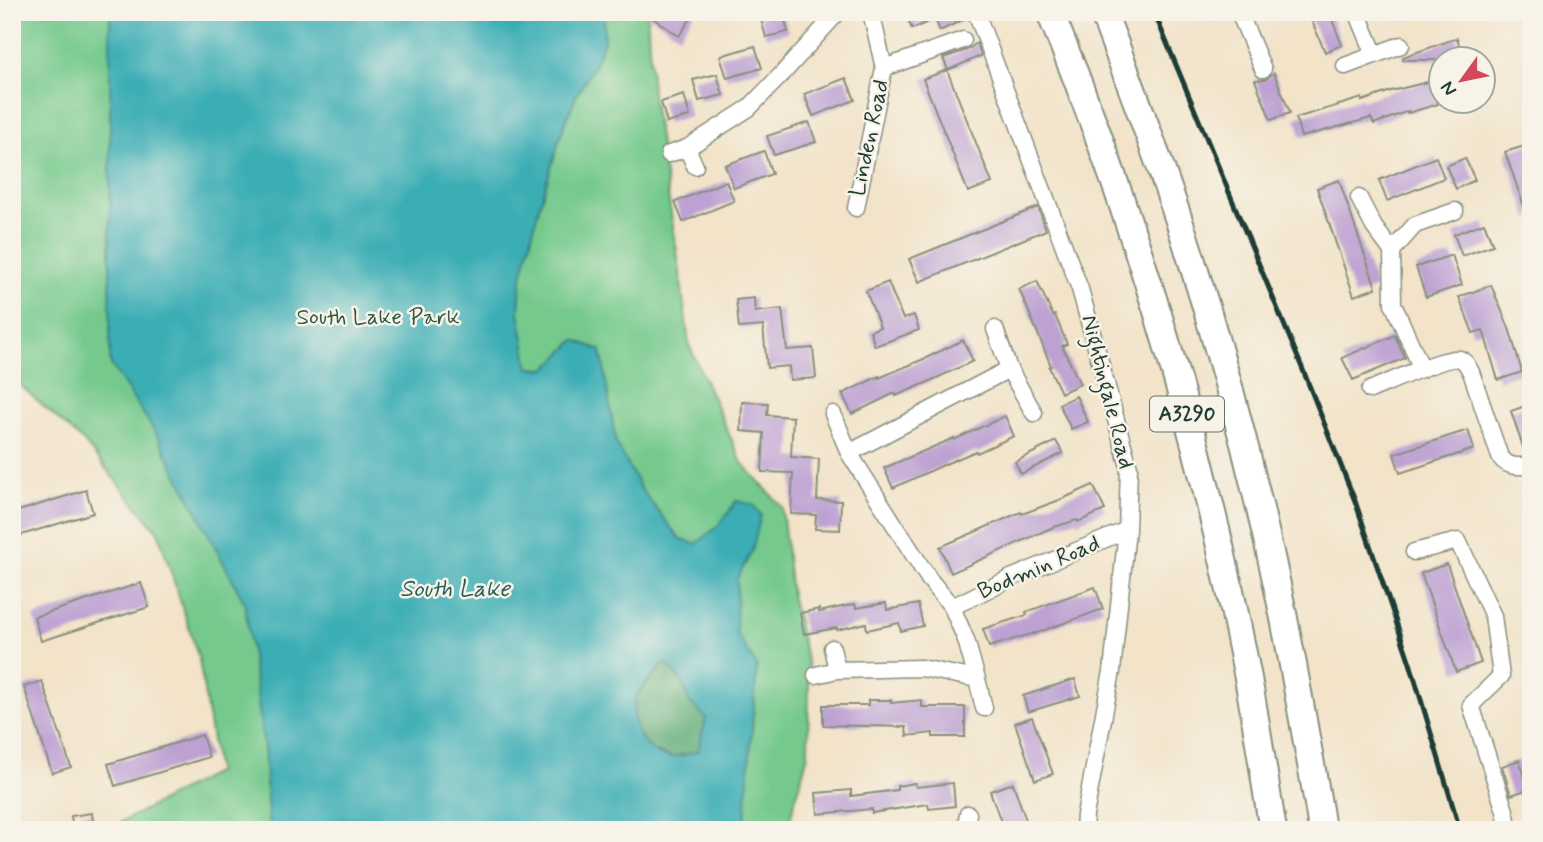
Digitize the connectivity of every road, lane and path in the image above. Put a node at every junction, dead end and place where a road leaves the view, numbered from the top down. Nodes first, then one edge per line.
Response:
1 (838, 12) edge
2 (871, 12) edge
3 (976, 12) edge
4 (1050, 12) edge
5 (1102, 12) edge
6 (1239, 12) edge
7 (1357, 12) edge
8 (963, 40) dead end
9 (1401, 45) dead end
10 (1375, 55) junction
11 (1345, 66) dead end
12 (884, 68) junction
13 (1263, 69) dead end
14 (687, 148) junction
15 (669, 154) dead end
16 (695, 166) dead end
17 (1359, 198) dead end
18 (856, 208) dead end
19 (1455, 211) dead end
20 (1392, 251) junction
21 (995, 329) dead end
22 (1009, 369) junction
23 (1422, 369) junction
24 (1370, 390) dead end
25 (1034, 413) dead end
26 (833, 414) dead end
27 (849, 453) junction
28 (1531, 466) edge
29 (1127, 530) junction
30 (1414, 552) dead end
31 (952, 607) junction
32 (832, 648) dead end
33 (837, 670) junction
34 (816, 675) dead end
35 (977, 679) junction
36 (984, 708) dead end
37 (1084, 830) edge
38 (1273, 830) edge
39 (1322, 830) edge
40 (1509, 830) edge

1 - 14 street
2 - 12 street, Linden Road
3 - 29 street, Nightingale Road
4 - 38 main road, A3290
5 - 39 main road, A3290
6 - 13 street
7 - 10 street
8 - 12 street, Linden Road
9 - 10 street
10 - 11 street
12 - 18 street, Linden Road
14 - 15 street
14 - 16 street
17 - 20 street
19 - 20 street
20 - 23 street
21 - 22 street
22 - 25 street
22 - 27 street
23 - 24 street
23 - 28 street
26 - 27 street, Bodmin Road
27 - 31 street, Bodmin Road
29 - 31 street, Bodmin Road
29 - 37 street, Nightingale Road
30 - 40 street
31 - 35 street, Bodmin Road
32 - 33 street
33 - 34 street
33 - 35 street
35 - 36 street, Bodmin Road

